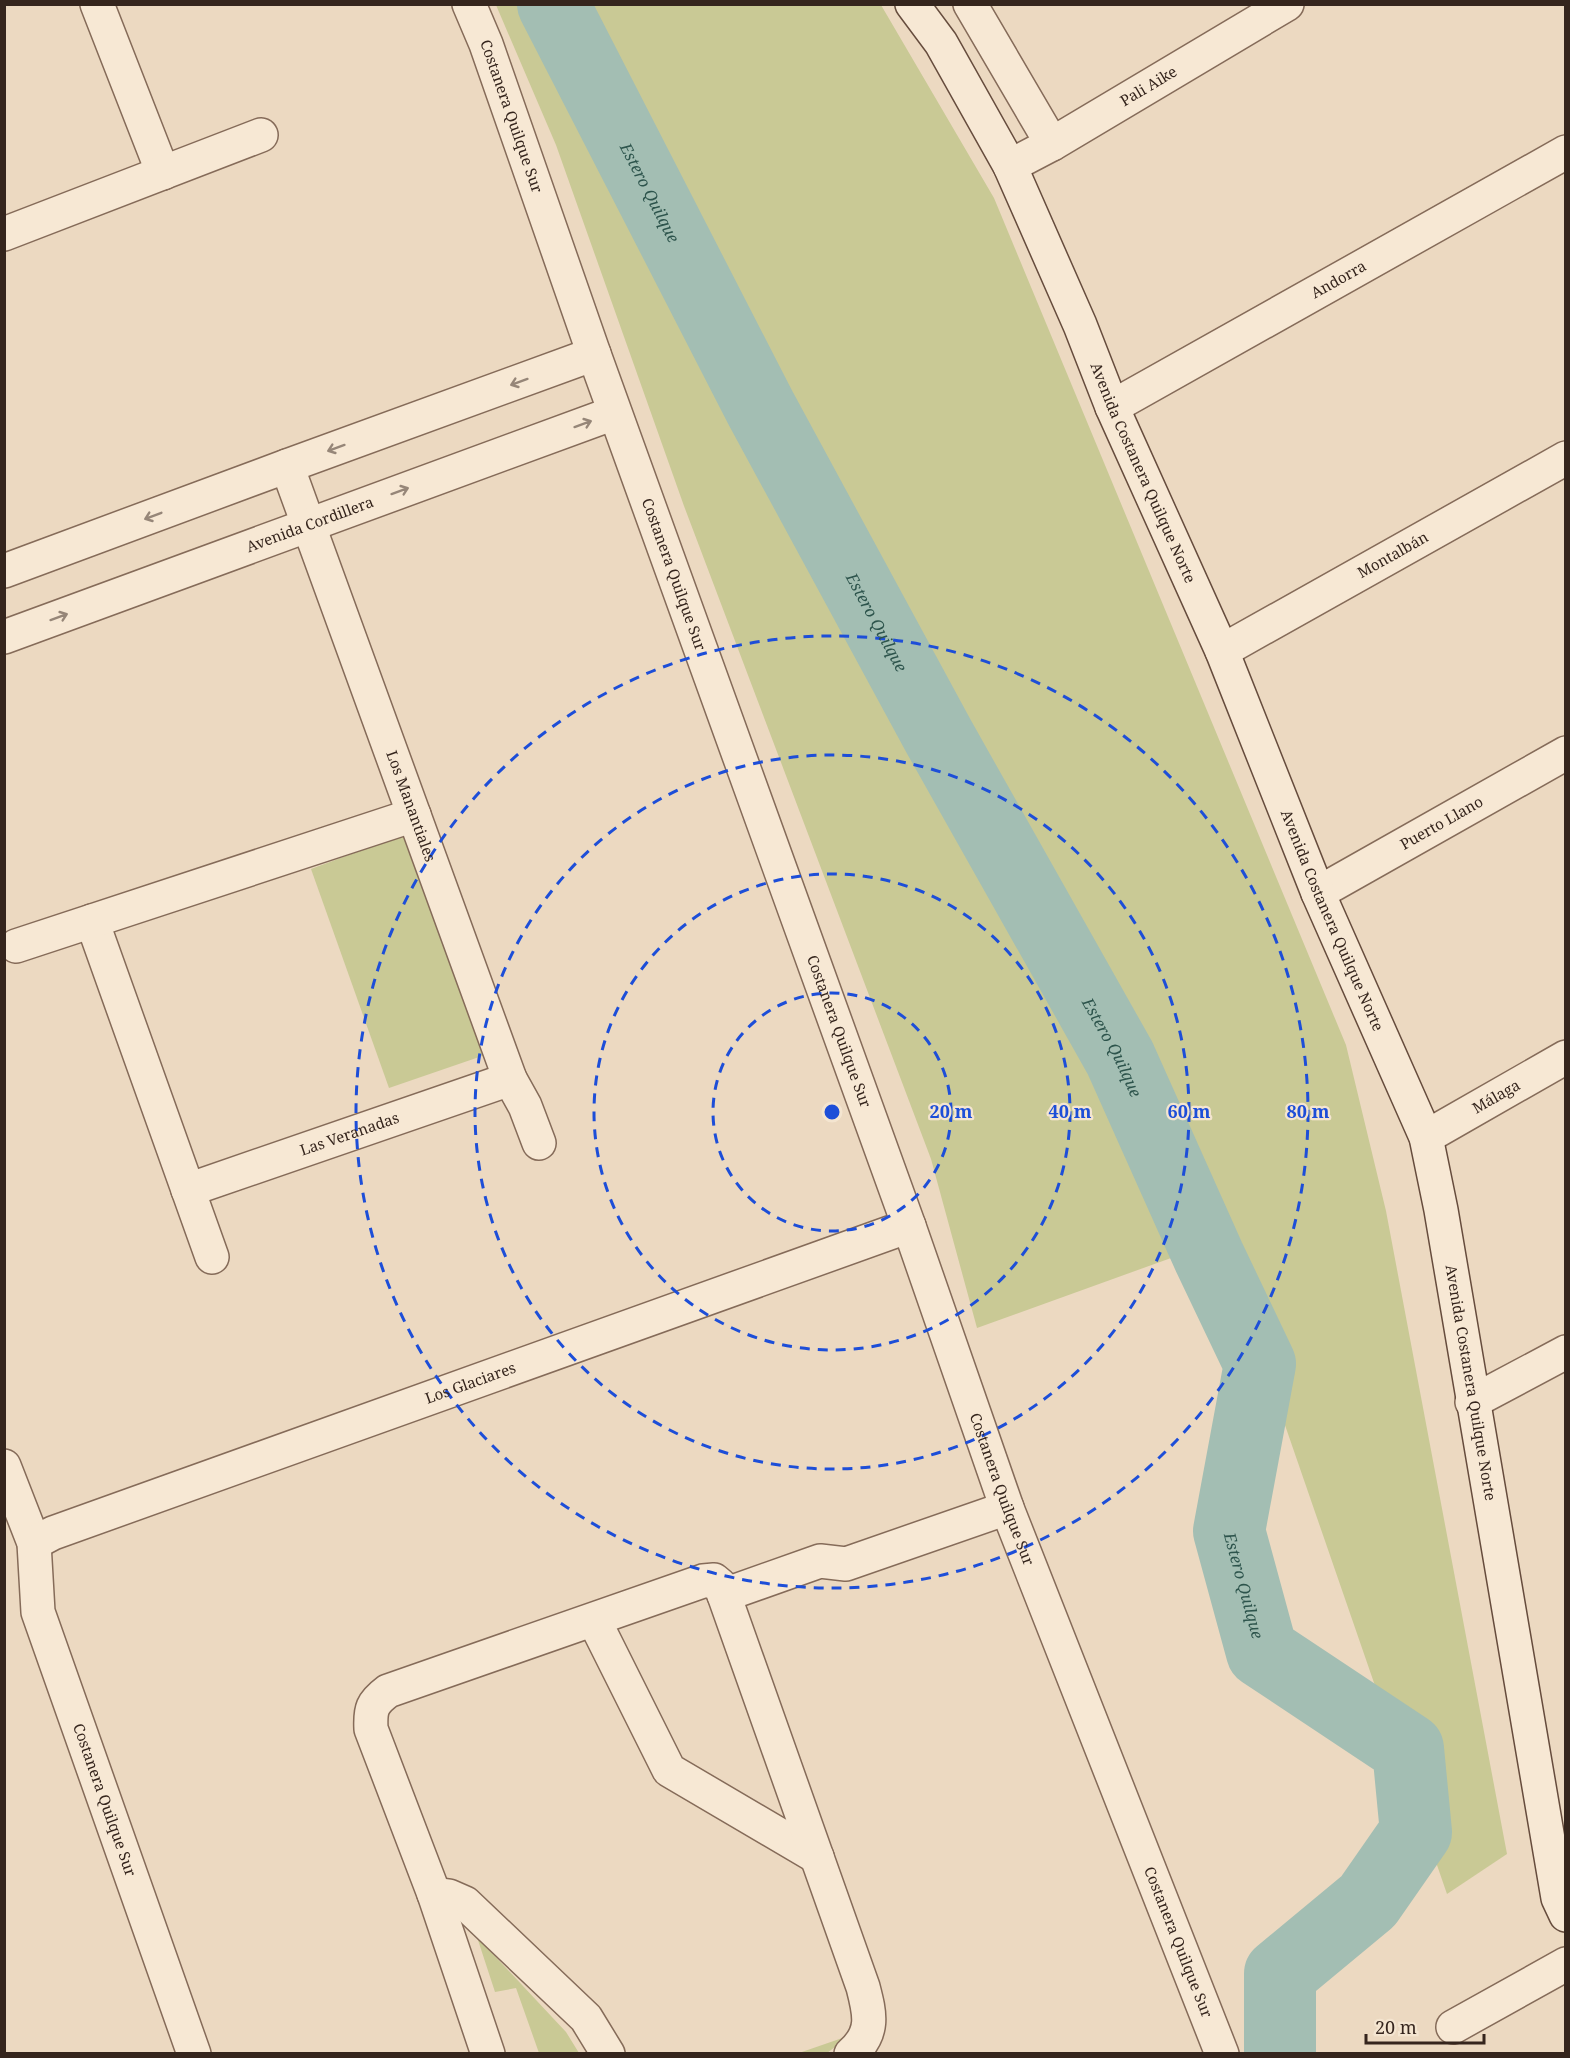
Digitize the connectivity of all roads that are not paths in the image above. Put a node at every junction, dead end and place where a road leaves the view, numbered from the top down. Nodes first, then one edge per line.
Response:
1 (97, 4) edge
2 (469, 4) edge
3 (912, 4) edge
4 (970, 4) edge
5 (1287, 4) edge
6 (261, 135) dead end
7 (1052, 144) junction
8 (1566, 152) edge
9 (1010, 166) junction
10 (163, 172) junction
11 (4, 234) edge
12 (594, 354) junction
13 (1112, 407) junction
14 (614, 413) junction
15 (1566, 458) edge
16 (287, 466) junction
17 (309, 525) junction
18 (4, 572) edge
19 (4, 637) edge
20 (1222, 651) junction
21 (1566, 753) edge
22 (414, 815) junction
23 (1318, 893) junction
24 (92, 921) junction
25 (16, 946) dead end
26 (1566, 1057) edge
27 (510, 1078) junction
28 (1426, 1137) junction
29 (539, 1143) dead end
30 (188, 1190) junction
31 (909, 1226) junction
32 (212, 1257) dead end
33 (1566, 1352) edge
34 (1472, 1402) junction
35 (4, 1466) edge
36 (1007, 1508) junction
37 (34, 1543) junction
38 (724, 1595) junction
39 (594, 1620) junction
40 (817, 1857) junction
41 (434, 1894) junction
42 (1563, 1902) edge
43 (1566, 1964) edge
44 (1453, 2027) dead end
45 (194, 2054) edge
46 (488, 2054) edge
47 (608, 2054) edge
48 (851, 2054) edge
49 (1222, 2054) edge

1 - 10 street
2 - 12 street, Costanera Quilque Sur
3 - 9 street, Avenida Costanera Quilque Norte
4 - 7 street
5 - 7 street, Pali Aike
6 - 10 street
7 - 9 street, Pali Aike
8 - 13 street, Andorra
9 - 13 street, Avenida Costanera Quilque Norte
10 - 11 street
12 - 14 street, Costanera Quilque Sur
12 -> 16 street
13 - 20 street, Avenida Costanera Quilque Norte
17 -> 14 street, Avenida Cordillera
14 - 31 street, Costanera Quilque Sur
15 - 20 street, Montalbán
16 - 17 street, Los Manantiales
16 -> 18 street
19 -> 17 street, Avenida Cordillera
17 - 22 street, Los Manantiales
20 - 23 street, Avenida Costanera Quilque Norte
21 - 23 street, Puerto Llano
22 - 24 street
22 - 27 street, Los Manantiales
23 - 28 street, Avenida Costanera Quilque Norte
24 - 25 street
24 - 30 street
26 - 28 street, Málaga
27 - 29 street, Los Manantiales
27 - 30 street, Las Veranadas
28 - 34 street, Avenida Costanera Quilque Norte
30 - 32 street
31 - 36 street, Costanera Quilque Sur
31 - 37 street, Los Glaciares
33 - 34 street
34 - 42 street, Avenida Costanera Quilque Norte
35 - 37 street, Costanera Quilque Sur
36 - 38 street
36 - 49 street, Costanera Quilque Sur
37 - 45 street, Costanera Quilque Sur
38 - 39 street
38 - 40 street
39 - 40 street
39 - 41 street
40 - 48 street
41 - 46 street
41 - 47 street
43 - 44 street

